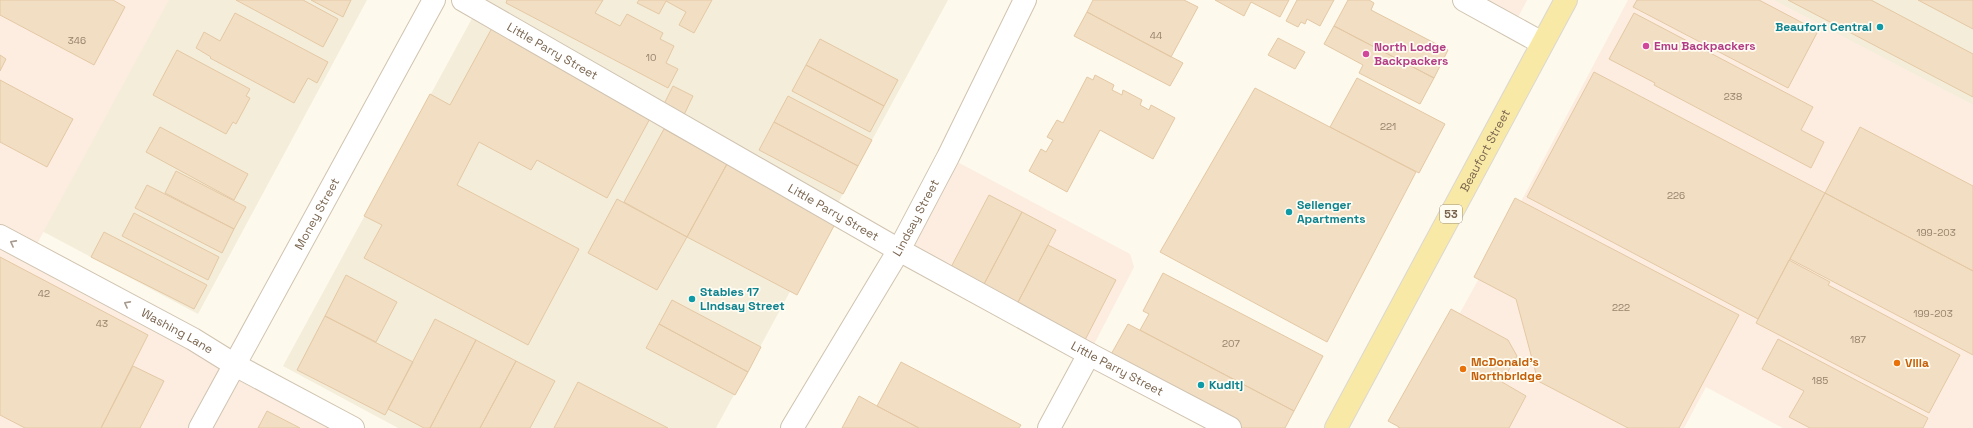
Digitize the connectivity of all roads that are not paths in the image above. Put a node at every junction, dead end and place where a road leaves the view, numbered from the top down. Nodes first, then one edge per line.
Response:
1 (434, 0) edge
2 (463, 0) edge
3 (1025, 0) edge
4 (1464, 0) edge
5 (1566, 0) edge
6 (1542, 43) junction
7 (0, 236) edge
8 (899, 250) junction
9 (1088, 354) junction
10 (234, 365) junction
11 (200, 428) edge
12 (353, 428) edge
13 (792, 428) edge
14 (1049, 428) edge
15 (1230, 428) edge
16 (1336, 428) edge

1 - 10 street, Money Street
2 - 8 street, Little Parry Street
3 - 8 street, Lindsay Street
4 - 6 street
5 - 6 main road, Beaufort Street / 53
6 - 16 main road, Beaufort Street / 53
10 -> 7 street, Washing Lane
8 - 9 street, Little Parry Street
8 - 13 street, Lindsay Street
9 - 14 street
9 - 15 street, Little Parry Street
10 - 11 street, Money Street
10 - 12 street, Washing Lane

